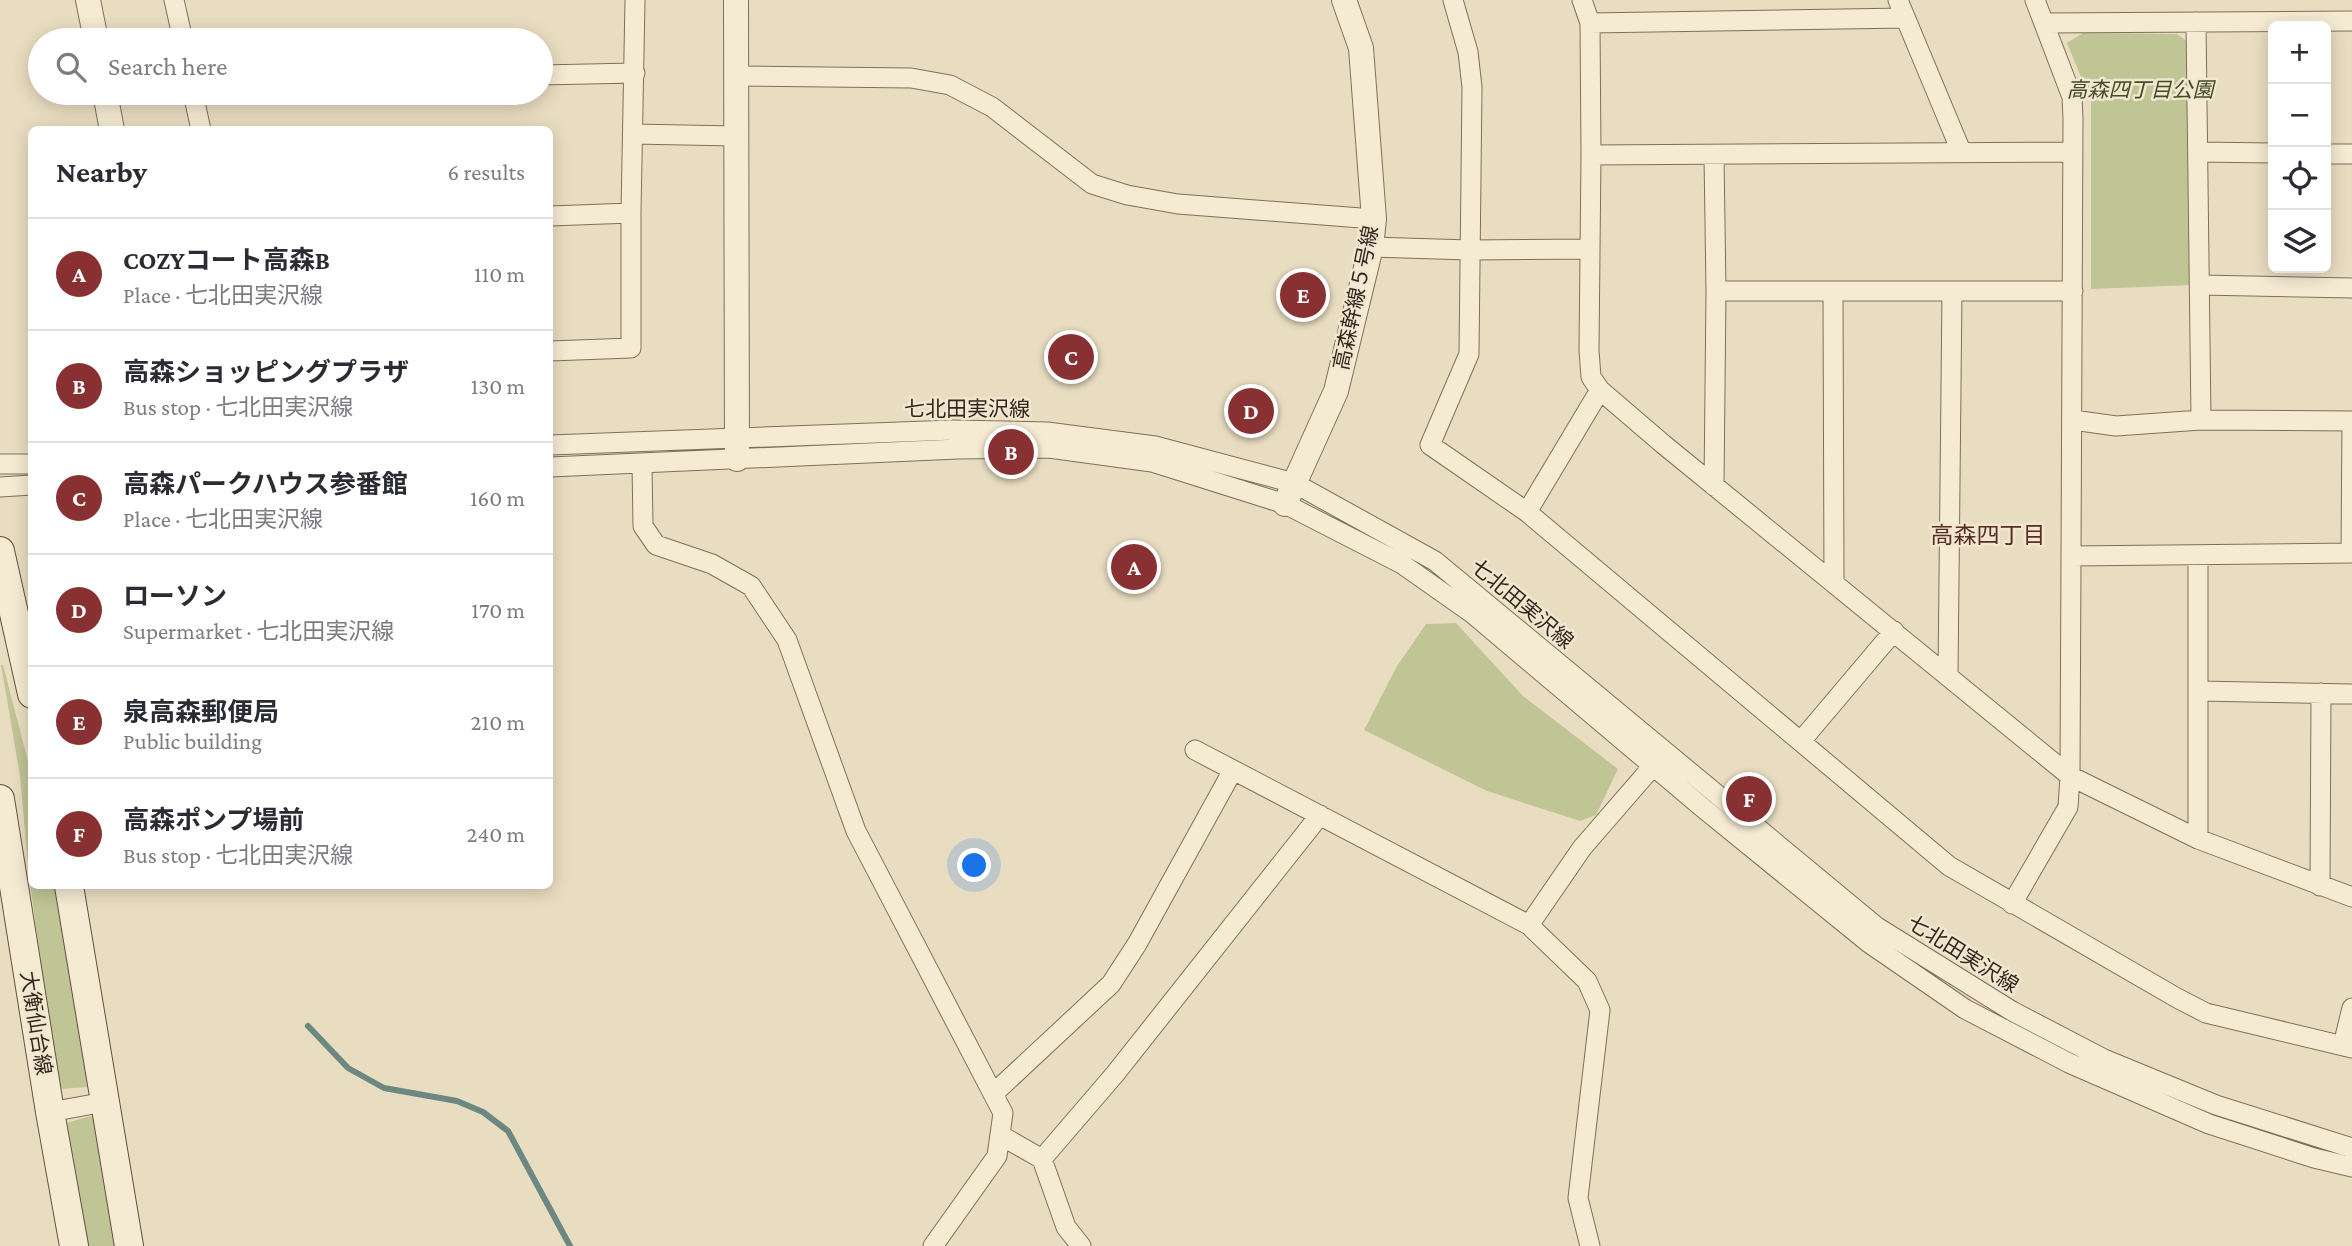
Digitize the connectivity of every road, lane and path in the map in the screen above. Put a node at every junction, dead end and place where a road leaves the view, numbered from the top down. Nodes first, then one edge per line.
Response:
1 (88, 0) edge
2 (174, 0) edge
3 (635, 0) edge
4 (736, 0) edge
5 (1344, 0) edge
6 (1453, 0) edge
7 (1582, 0) edge
8 (1710, 0) edge
9 (2035, 0) edge
10 (1901, 9) edge
11 (1716, 19) junction
12 (2352, 21) edge
13 (2196, 22) junction
14 (1590, 23) junction
15 (2045, 23) junction
16 (94, 28) edge
17 (180, 28) edge
18 (635, 73) junction
19 (553, 75) edge
20 (735, 76) junction
21 (107, 105) edge
22 (196, 105) edge
23 (111, 126) edge
24 (200, 126) edge
25 (633, 135) junction
26 (735, 136) junction
27 (1961, 151) junction
28 (2073, 152) junction
29 (2198, 152) junction
30 (2268, 153) edge
31 (2331, 154) edge
32 (2352, 154) edge
33 (1591, 155) junction
34 (1714, 155) junction
35 (631, 213) junction
36 (553, 216) edge
37 (1374, 219) junction
38 (1371, 247) junction
39 (1590, 249) junction
40 (1470, 250) junction
41 (2200, 285) junction
42 (2352, 288) edge
43 (1716, 291) junction
44 (1952, 291) junction
45 (2073, 291) junction
46 (1833, 292) junction
47 (553, 351) edge
48 (1600, 390) junction
49 (2073, 420) junction
50 (2201, 420) junction
51 (2352, 421) edge
52 (553, 445) edge
53 (737, 449) junction
54 (0, 464) edge
55 (28, 464) edge
56 (642, 464) junction
57 (553, 467) edge
58 (28, 485) edge
59 (1714, 486) junction
60 (0, 487) edge
61 (1290, 494) junction
62 (1527, 512) junction
63 (0, 551) edge
64 (2351, 553) edge
65 (2198, 555) junction
66 (2071, 556) junction
67 (1834, 583) junction
68 (1894, 632) junction
69 (28, 676) edge
70 (1948, 676) junction
71 (2199, 691) junction
72 (2320, 693) junction
73 (2352, 694) edge
74 (1801, 741) junction
75 (1195, 750) dead end
76 (1653, 766) junction
77 (1233, 770) junction
78 (2070, 776) junction
79 (0, 799) edge
80 (1320, 815) junction
81 (2198, 839) junction
82 (2320, 886) junction
83 (70, 889) edge
84 (2352, 897) edge
85 (2012, 904) junction
86 (1529, 925) junction
87 (2352, 1009) edge
88 (2347, 1046) edge
89 (993, 1094) junction
90 (105, 1102) junction
91 (50, 1112) junction
92 (1000, 1135) junction
93 (2352, 1148) edge
94 (1041, 1159) junction
95 (2352, 1167) edge
96 (74, 1246) edge
97 (129, 1246) edge
98 (933, 1246) edge
99 (1081, 1246) edge
100 (1590, 1246) edge

1 - 16 street
2 - 17 street
3 - 18 street
4 - 20 street
5 - 37 street, 高森幹線５号線
6 - 40 street
7 - 14 street
8 - 11 street
9 - 15 street
10 - 11 street
10 - 27 street
11 - 14 street
12 - 13 street
13 - 15 street
13 - 29 street
14 - 33 street
15 - 28 street
18 - 19 street
18 - 25 street
20 - 26 street
20 - 37 street
21 - 23 street
22 - 24 street
25 - 26 street
25 - 35 street
26 - 53 street
27 - 28 street
27 - 34 street
28 - 45 street
29 - 30 street
29 - 41 street
31 - 32 street
33 - 34 street
33 - 39 street
34 - 43 street
35 - 36 street
35 - 47 street
37 - 38 street, 高森幹線５号線
38 - 40 street
38 - 61 street, 高森幹線５号線
39 - 40 street
39 - 48 street
40 - 62 street
41 - 42 street
41 - 50 street
43 - 46 street
43 - 59 street
44 - 45 street
44 - 46 street
44 - 70 street
45 - 49 street
46 - 67 street
48 - 59 street
48 - 62 street
49 - 50 street
49 - 66 street
50 - 51 street
51 - 64 street
52 - 53 street, 七北田実沢線
53 - 56 street
53 - 61 street, 七北田実沢線
54 - 55 street
56 - 57 street
56 - 89 street
58 - 60 street
59 - 67 street
61 - 76 street
61 - 93 street, 七北田実沢線
62 - 74 street
63 - 69 main road
64 - 65 street
65 - 66 street
65 - 71 street
66 - 78 street
67 - 68 street
68 - 70 street
68 - 74 street
70 - 78 street
71 - 72 street
71 - 81 street
72 - 73 street
72 - 82 street
74 - 85 street
75 - 77 street
76 - 86 street
76 - 95 street
77 - 80 street
77 - 89 street
78 - 81 street
78 - 85 street
79 - 91 main road, 大衡仙台線
80 - 86 street
80 - 94 street
81 - 82 street
82 - 84 street
83 - 90 main road
85 - 88 street
86 - 100 street
87 - 88 street
89 - 92 street
90 - 91 street
90 - 97 main road
91 - 96 main road, 大衡仙台線
92 - 94 street
92 - 98 street
94 - 99 street

